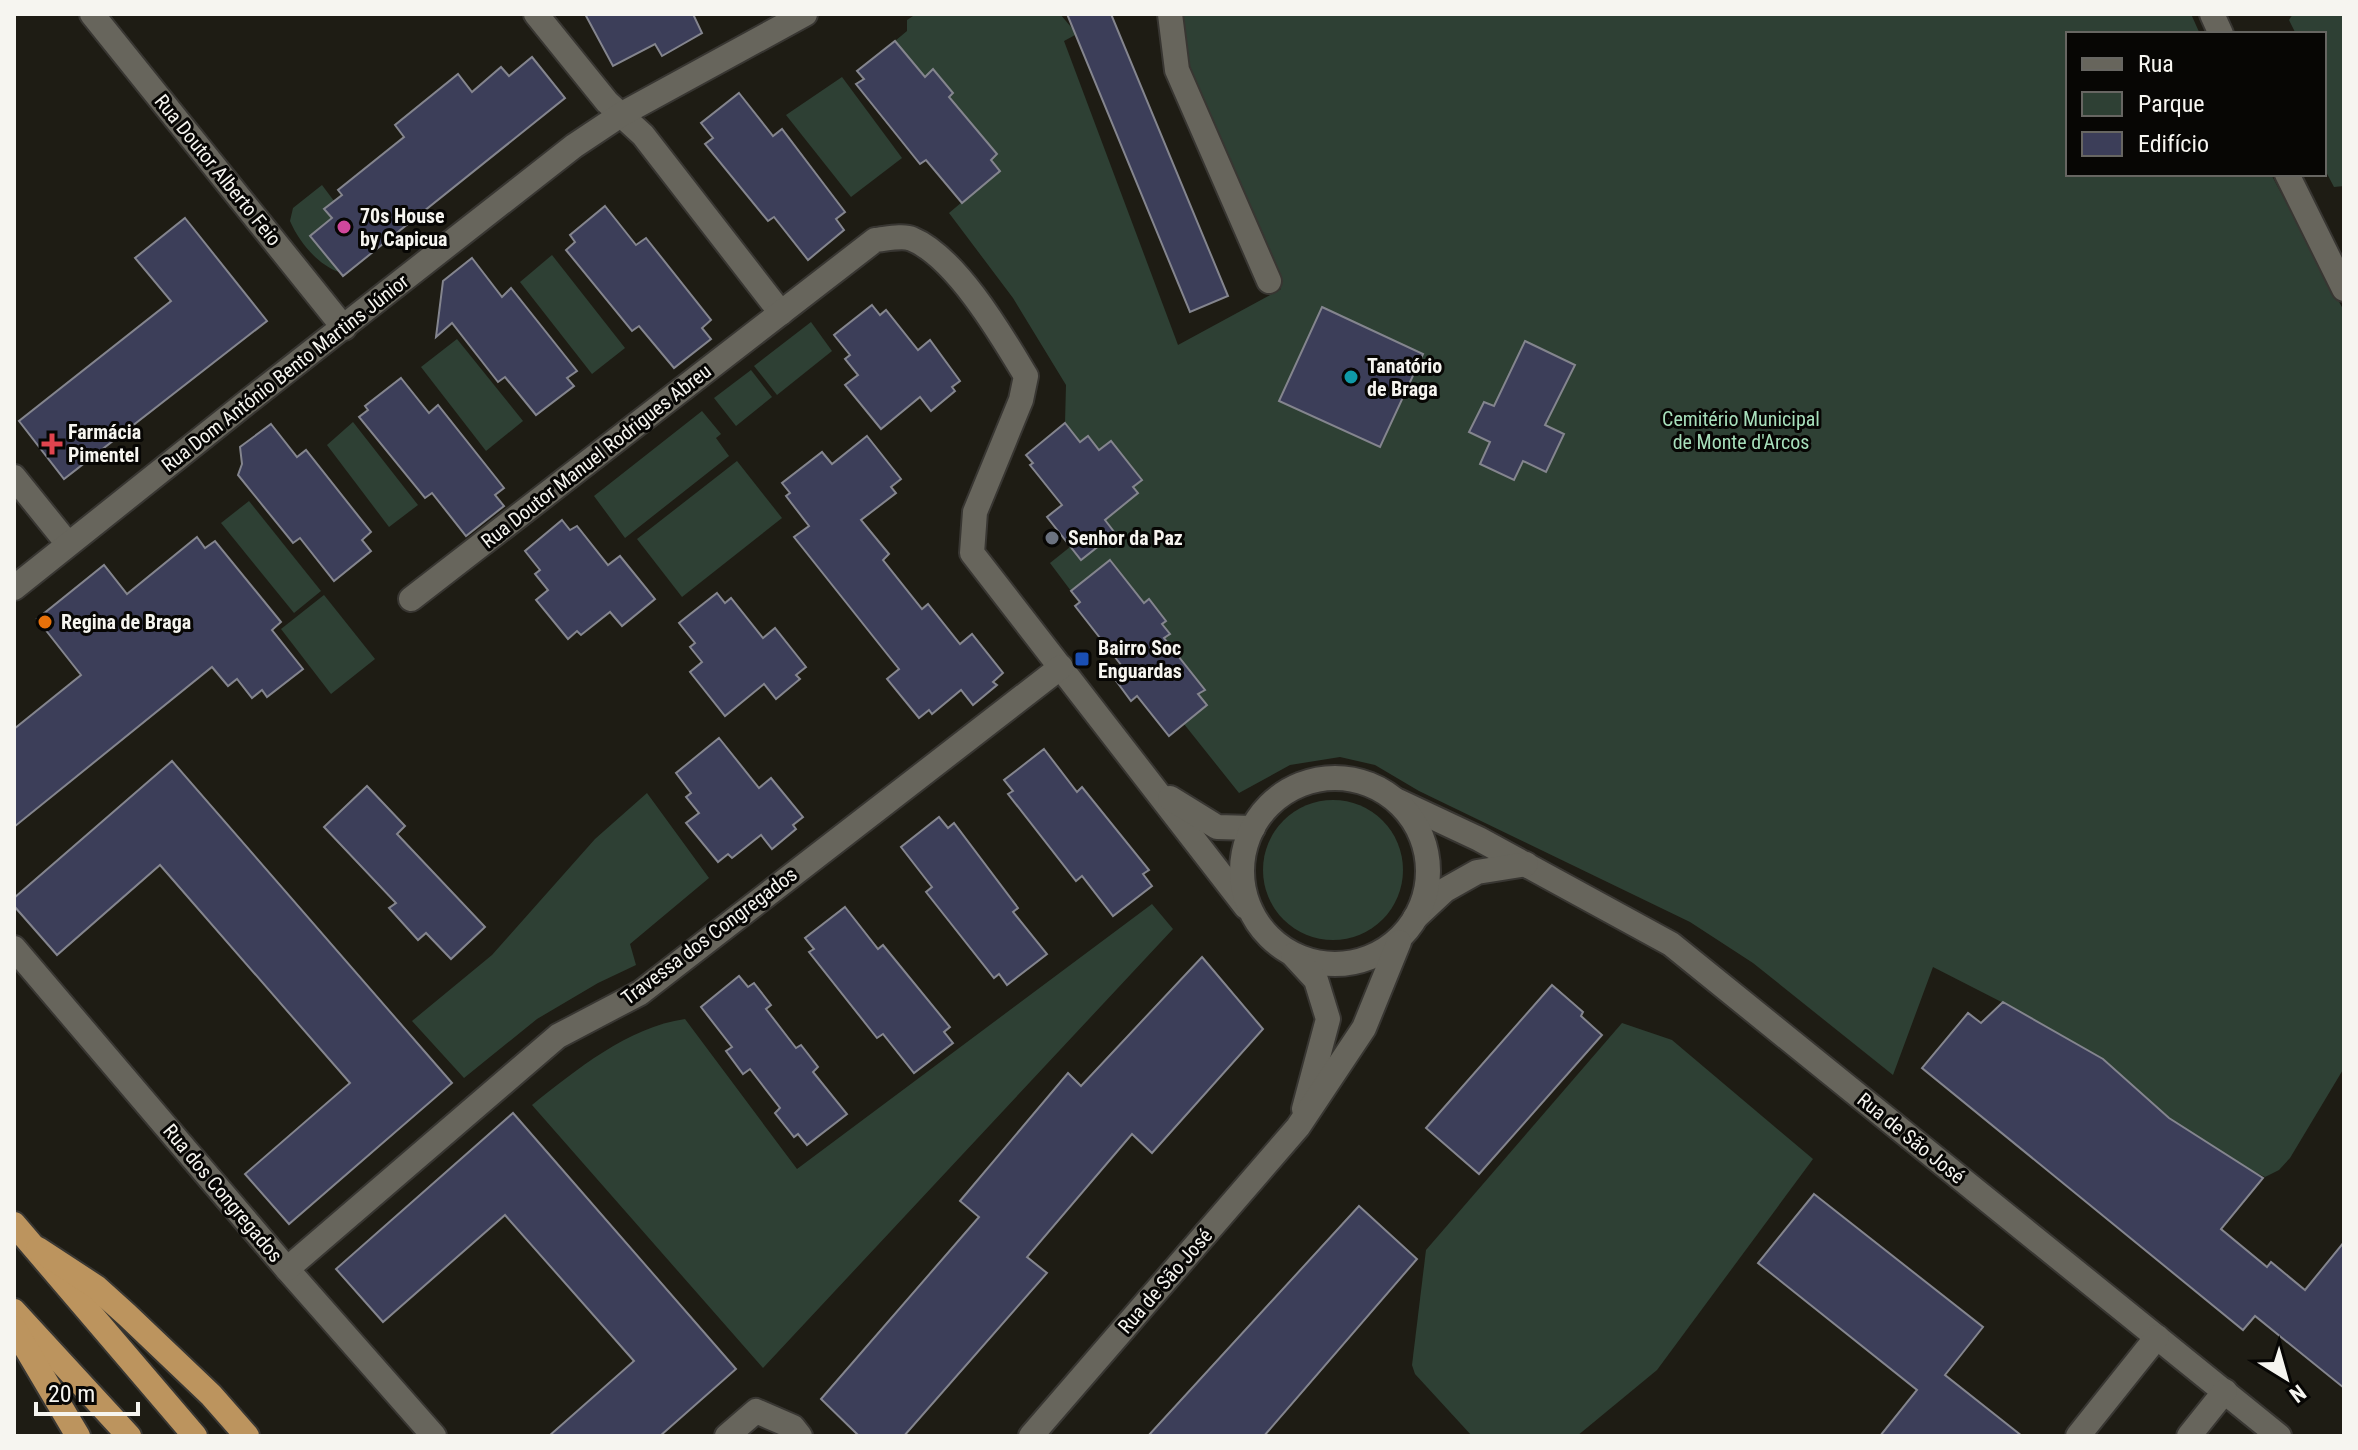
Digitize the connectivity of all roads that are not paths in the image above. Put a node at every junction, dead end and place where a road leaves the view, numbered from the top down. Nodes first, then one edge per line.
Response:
1 (92, 14) edge
2 (536, 14) edge
3 (805, 14) edge
4 (1170, 14) edge
5 (622, 114) junction
6 (2288, 176) edge
7 (1269, 281) dead end
8 (2344, 289) edge
9 (781, 313) junction
10 (344, 328) junction
11 (14, 477) edge
12 (68, 544) junction
13 (14, 588) edge
14 (411, 599) dead end
15 (1061, 667) junction
16 (1154, 789) junction
17 (1398, 801) junction
18 (1253, 828) junction
19 (1526, 864) junction
20 (1246, 907) junction
21 (1415, 918) junction
22 (1399, 942) junction
23 (14, 948) edge
24 (1292, 953) junction
25 (1298, 1127) junction
26 (14, 1224) edge
27 (38, 1249) junction
28 (287, 1269) junction
29 (14, 1311) edge
30 (14, 1328) edge
31 (2157, 1337) junction
32 (2225, 1391) junction
33 (188, 1428) edge
34 (797, 1432) edge
35 (78, 1436) edge
36 (129, 1436) edge
37 (247, 1436) edge
38 (434, 1436) edge
39 (727, 1436) edge
40 (1031, 1436) edge
41 (2078, 1436) edge
42 (2189, 1436) edge
43 (2279, 1436) edge

1 - 10 street, Rua Doutor Alberto Feio
2 - 5 street
3 - 5 street, Rua Dom António Bento Martins Júnior
4 - 7 street
5 - 9 street
5 - 10 street, Rua Dom António Bento Martins Júnior
6 - 8 street
9 - 14 street, Rua Doutor Manuel Rodrigues Abreu
9 - 15 street, Rua Doutor Manuel Rodrigues Abreu
10 - 12 street, Rua Dom António Bento Martins Júnior
11 - 12 street
12 - 13 street, Rua Dom António Bento Martins Júnior
15 - 16 street, Rua Doutor Manuel Rodrigues Abreu
15 - 28 street, Travessa dos Congregados
16 - 18 street, Rua Doutor Manuel Rodrigues Abreu
16 - 20 street, Rua Doutor Manuel Rodrigues Abreu
17 - 18 street
17 - 19 street, Rua de São José
17 - 21 street
18 - 20 street
19 - 21 street
19 - 31 street, Rua de São José
20 - 24 street
21 - 22 street
22 - 24 street
22 - 25 street, Rua de São José
23 - 28 street, Rua dos Congregados
24 - 25 street, Rua de São José
25 - 40 street, Rua de São José
26 - 27 highway
27 - 33 highway
27 - 37 highway
28 - 38 street, Rua dos Congregados
29 - 36 highway
30 - 35 highway
31 - 32 street, Rua de São José
31 - 41 street
32 - 42 street
32 - 43 street, Rua de São José
34 - 39 street

